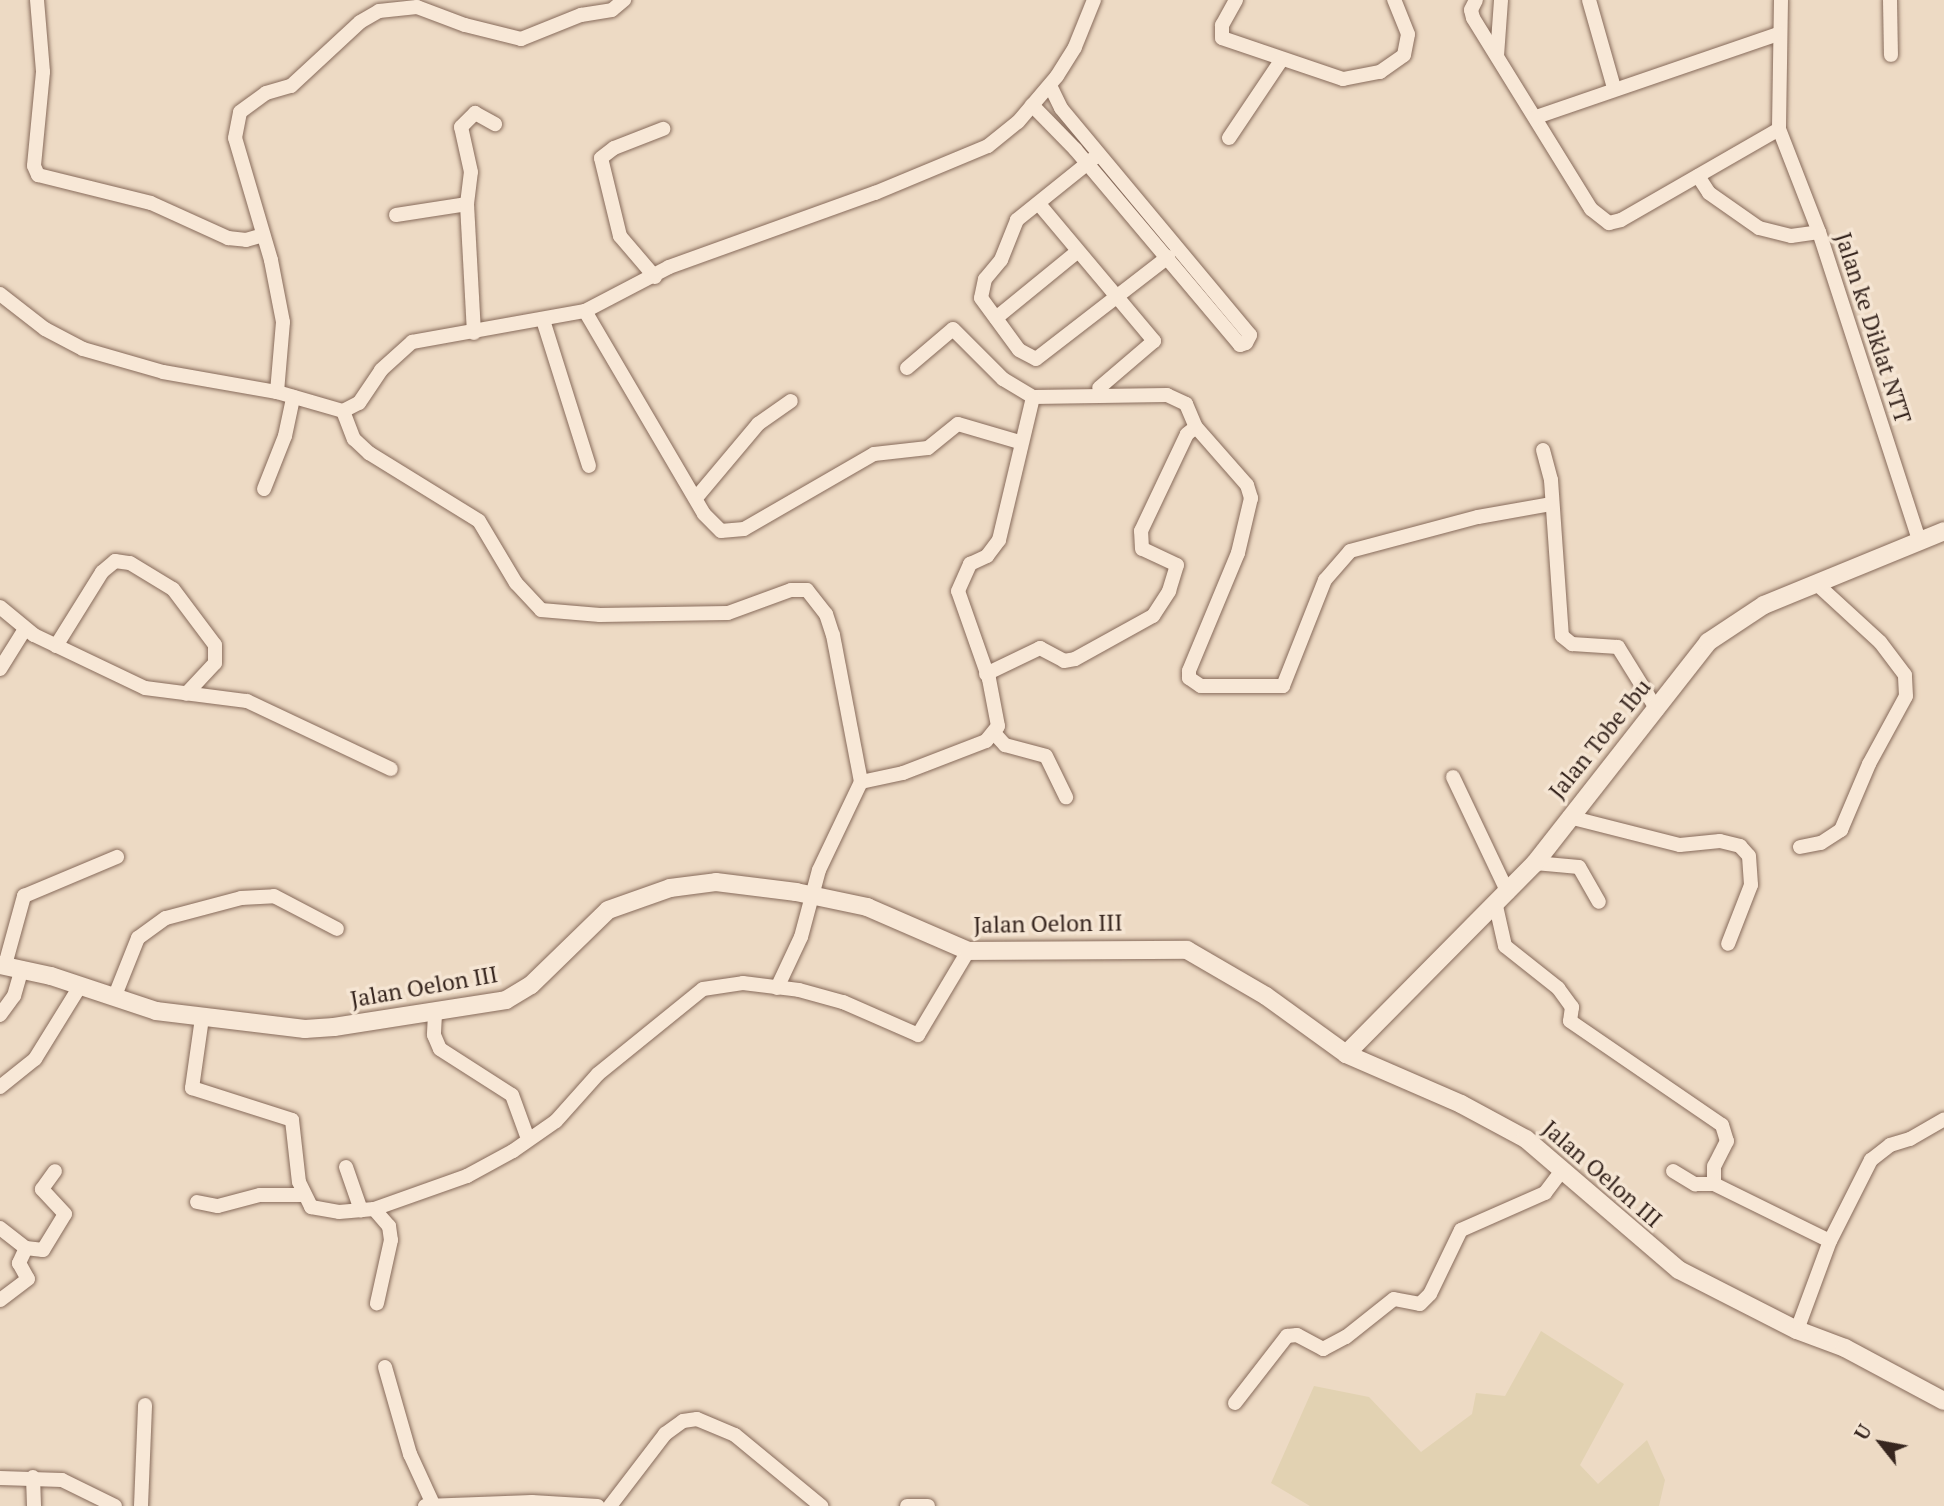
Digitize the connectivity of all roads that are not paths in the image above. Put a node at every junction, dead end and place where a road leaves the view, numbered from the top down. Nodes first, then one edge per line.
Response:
1 (37, 0) edge
2 (624, 0) edge
3 (1094, 0) edge
4 (1236, 0) edge
5 (1394, 0) edge
6 (1476, 0) edge
7 (1501, 0) edge
8 (1589, 0) edge
9 (1781, 0) edge
10 (1891, 0) edge
11 (1779, 34) junction
12 (1891, 55) dead end
13 (1497, 56) junction
14 (1282, 59) junction
15 (1049, 85) junction
16 (1614, 88) junction
17 (1031, 105) junction
18 (1536, 117) junction
19 (495, 124) dead end
20 (663, 129) dead end
21 (1779, 129) junction
22 (1229, 138) dead end
23 (1101, 153) junction
24 (1087, 164) junction
25 (1698, 176) junction
26 (467, 204) junction
27 (1039, 204) junction
28 (396, 215) dead end
29 (1819, 232) junction
30 (263, 234) junction
31 (1077, 252) junction
32 (1173, 253) junction
33 (655, 277) junction
34 (0, 294) edge
35 (1116, 297) junction
36 (585, 311) junction
37 (996, 318) junction
38 (543, 320) junction
39 (474, 333) junction
40 (907, 368) dead end
41 (1099, 388) dead end
42 (277, 392) junction
43 (293, 397) junction
44 (1033, 397) junction
45 (791, 401) dead end
46 (343, 411) junction
47 (1196, 427) junction
48 (1019, 442) junction
49 (1542, 450) dead end
50 (589, 466) dead end
51 (264, 489) dead end
52 (696, 498) junction
53 (1552, 505) junction
54 (1944, 531) edge
55 (1920, 542) junction
56 (1817, 584) junction
57 (0, 607) edge
58 (25, 629) junction
59 (56, 646) junction
60 (0, 669) edge
61 (986, 674) junction
62 (186, 694) junction
63 (1657, 710) junction
64 (995, 734) junction
65 (391, 769) dead end
66 (1453, 777) dead end
67 (861, 782) junction
68 (1066, 797) dead end
69 (1569, 817) junction
70 (1800, 847) dead end
71 (117, 857) dead end
72 (1535, 863) junction
73 (1508, 892) junction
74 (810, 896) junction
75 (1598, 902) dead end
76 (1496, 906) junction
77 (337, 929) dead end
78 (1728, 944) dead end
79 (968, 951) junction
80 (9, 966) edge
81 (80, 986) junction
82 (777, 988) junction
83 (114, 998) junction
84 (435, 1014) junction
85 (0, 1015) edge
86 (202, 1018) junction
87 (1346, 1054) junction
88 (0, 1087) edge
89 (1944, 1119) edge
90 (528, 1139) junction
91 (345, 1167) dead end
92 (1563, 1168) junction
93 (55, 1171) dead end
94 (1673, 1171) dead end
95 (1714, 1184) junction
96 (302, 1195) junction
97 (197, 1202) dead end
98 (367, 1209) junction
99 (0, 1228) edge
100 (1830, 1241) junction
101 (26, 1248) junction
102 (0, 1300) edge
103 (377, 1303) dead end
104 (1797, 1330) junction
105 (385, 1367) dead end
106 (1944, 1401) edge
107 (1236, 1403) dead end
108 (145, 1405) dead end
109 (33, 1477) junction
110 (0, 1478) edge
111 (429, 1505) edge
112 (34, 1506) edge
113 (115, 1506) edge
114 (141, 1506) edge
115 (598, 1506) edge
116 (610, 1506) edge
117 (821, 1506) edge
118 (907, 1506) edge
119 (928, 1506) edge

1 - 30 street
2 - 30 street
3 - 15 street
4 - 14 street
5 - 14 street
6 - 13 street
7 - 13 street
8 - 16 street
9 - 11 street, Jalan ke Diklat NTT
10 - 12 street
11 - 16 street
11 - 21 street, Jalan ke Diklat NTT
13 - 18 street
14 - 22 street
15 - 17 street
15 - 23 street
16 - 18 street
17 - 24 street
17 - 33 street
18 - 25 street
19 - 26 street
20 - 33 street
21 - 25 street
21 - 29 street, Jalan ke Diklat NTT
23 - 24 street
23 - 32 street
24 - 27 street
24 - 32 street
25 - 29 street
26 - 28 street
26 - 39 street
27 - 31 street
27 - 37 street
29 - 55 street, Jalan ke Diklat NTT
30 - 42 street
31 - 35 street
31 - 37 street
32 - 32 street
32 - 35 street
33 - 36 street
34 - 42 street
35 - 37 street
35 - 41 street
36 - 38 street
36 - 52 street
38 - 39 street
38 - 50 street
39 - 46 street
40 - 44 street
42 - 43 street
43 - 46 street
43 - 51 street
44 - 47 street
44 - 48 street
45 - 52 street
46 - 67 street
47 - 53 street
47 - 61 street
48 - 52 street
48 - 61 street
49 - 53 street
53 - 63 street
54 - 55 street, Jalan Tobe Ibu
55 - 56 street, Jalan Tobe Ibu
56 - 63 street, Jalan Tobe Ibu
56 - 70 street
57 - 58 street
58 - 59 street
58 - 60 street
59 - 62 street
59 - 62 street
61 - 64 street
62 - 65 street
63 - 69 street, Jalan Tobe Ibu
64 - 67 street
64 - 68 street
66 - 73 street
67 - 74 street
69 - 72 street, Jalan Tobe Ibu
69 - 78 street
71 - 80 street
72 - 73 street, Jalan Tobe Ibu
72 - 75 street
73 - 76 street, Jalan Tobe Ibu
74 - 79 street, Jalan Oelon III
74 - 82 street
74 - 84 street, Jalan Oelon III
76 - 87 street, Jalan Tobe Ibu
76 - 95 street
77 - 83 street
79 - 82 street
79 - 87 street, Jalan Oelon III
80 - 81 street, Jalan Oelon III
80 - 85 street
81 - 83 street, Jalan Oelon III
81 - 88 street
82 - 90 street
83 - 86 street, Jalan Oelon III
84 - 86 street, Jalan Oelon III
84 - 90 street
86 - 96 street
87 - 92 street, Jalan Oelon III
89 - 100 street
90 - 98 street
91 - 98 street
92 - 104 street, Jalan Oelon III
92 - 107 street
93 - 101 street
94 - 95 street
95 - 100 street
96 - 97 street
96 - 98 street
98 - 103 street
99 - 101 street
100 - 104 street
101 - 102 street
104 - 106 street, Jalan Oelon III
105 - 111 street
108 - 114 street
109 - 110 street
109 - 112 street
109 - 113 street
111 - 115 street
116 - 117 street
118 - 119 street

